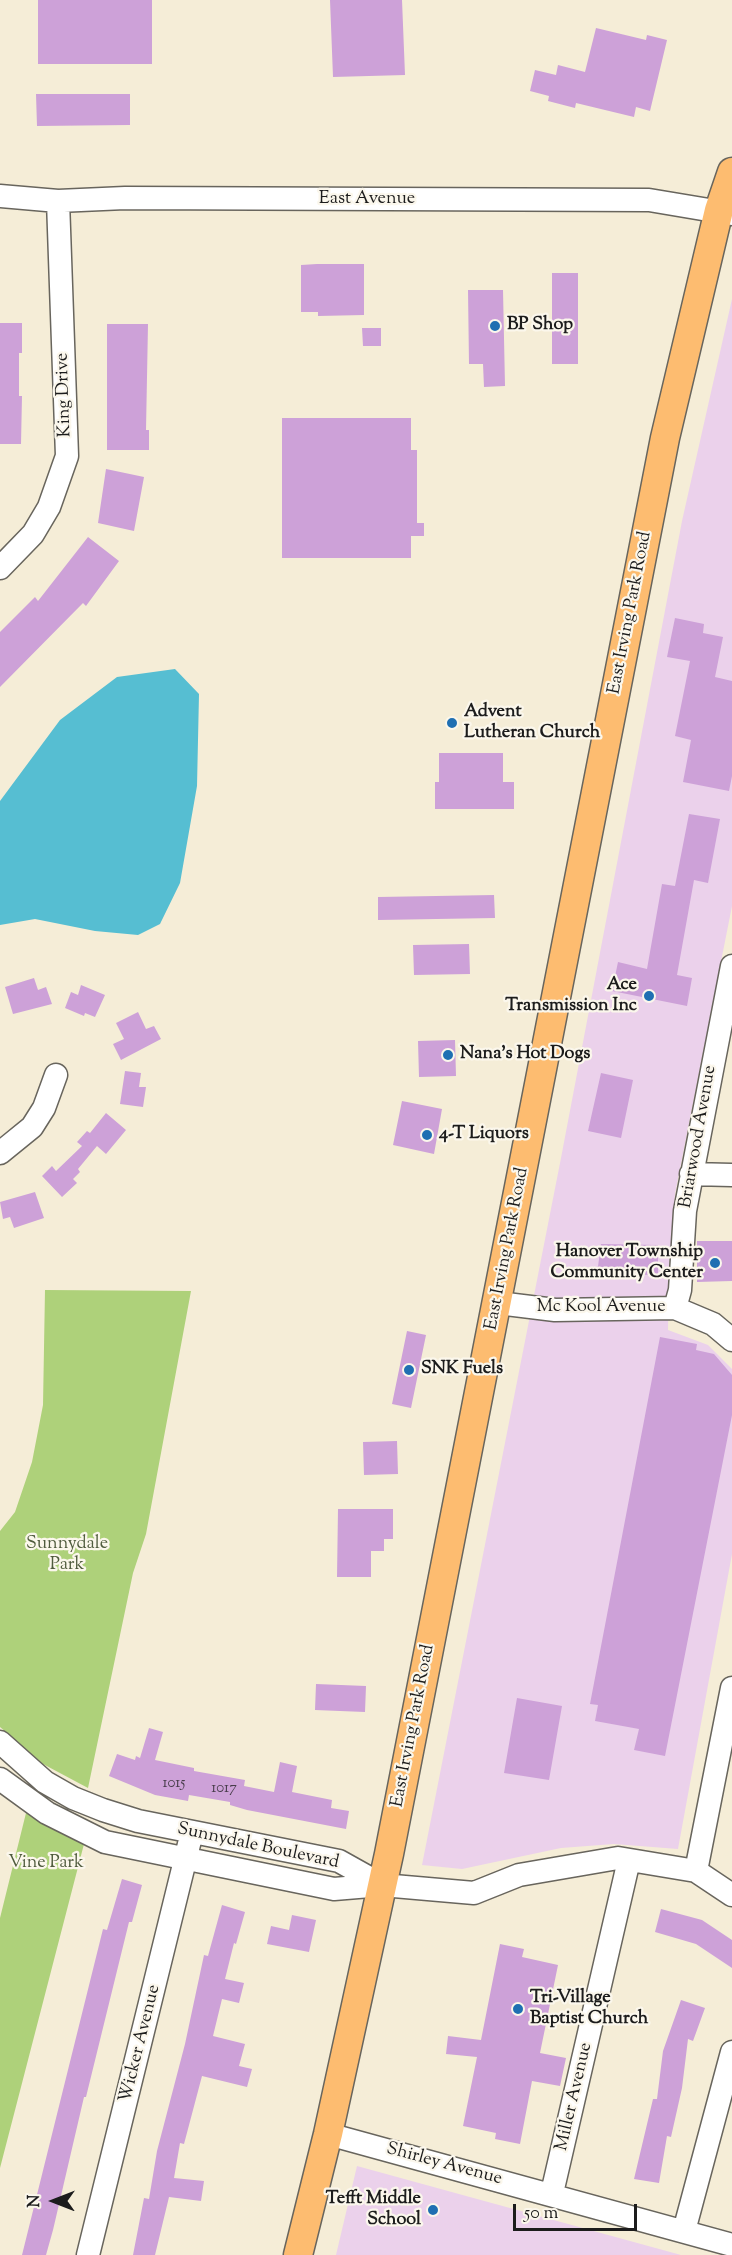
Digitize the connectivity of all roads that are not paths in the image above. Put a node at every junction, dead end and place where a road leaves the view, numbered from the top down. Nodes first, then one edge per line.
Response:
1 (732, 172) edge
2 (0, 196) edge
3 (58, 201) junction
4 (726, 212) edge
5 (0, 568) edge
6 (732, 966) edge
7 (56, 1075) dead end
8 (0, 1153) edge
9 (691, 1174) junction
10 (732, 1174) edge
11 (498, 1303) junction
12 (675, 1308) junction
13 (732, 1340) edge
14 (732, 1688) edge
15 (0, 1742) edge
16 (0, 1779) edge
17 (192, 1832) junction
18 (186, 1858) junction
19 (629, 1860) junction
20 (696, 1871) junction
21 (382, 1885) junction
22 (732, 1894) edge
23 (732, 2052) edge
24 (328, 2134) junction
25 (552, 2193) junction
26 (684, 2231) junction
27 (732, 2245) edge
28 (88, 2255) edge
29 (298, 2255) edge

1 - 4 main road, East Irving Park Road
2 - 3 street, East Avenue
3 - 4 street, East Avenue
3 - 5 street, King Drive
4 - 11 main road, East Irving Park Road
6 - 9 street, Briarwood Avenue
7 - 8 street
9 - 10 street
9 - 12 street, Briarwood Avenue
11 - 12 street, Mc Kool Avenue
11 - 21 main road, East Irving Park Road
12 - 13 street, Mc Kool Avenue
14 - 20 street
15 - 17 street, Sunnydale Boulevard
16 - 18 street, Sunnydale Boulevard
17 - 18 street, Wicker Avenue
17 - 21 street, Sunnydale Boulevard
18 - 21 street, Sunnydale Boulevard
18 - 28 street, Wicker Avenue
19 - 20 street
19 - 21 street
19 - 25 street, Miller Avenue
20 - 22 street
21 - 24 main road, East Irving Park Road
23 - 26 street
24 - 25 street, Shirley Avenue
24 - 29 main road, East Irving Park Road
25 - 26 street, Shirley Avenue
26 - 27 street, Shirley Avenue

